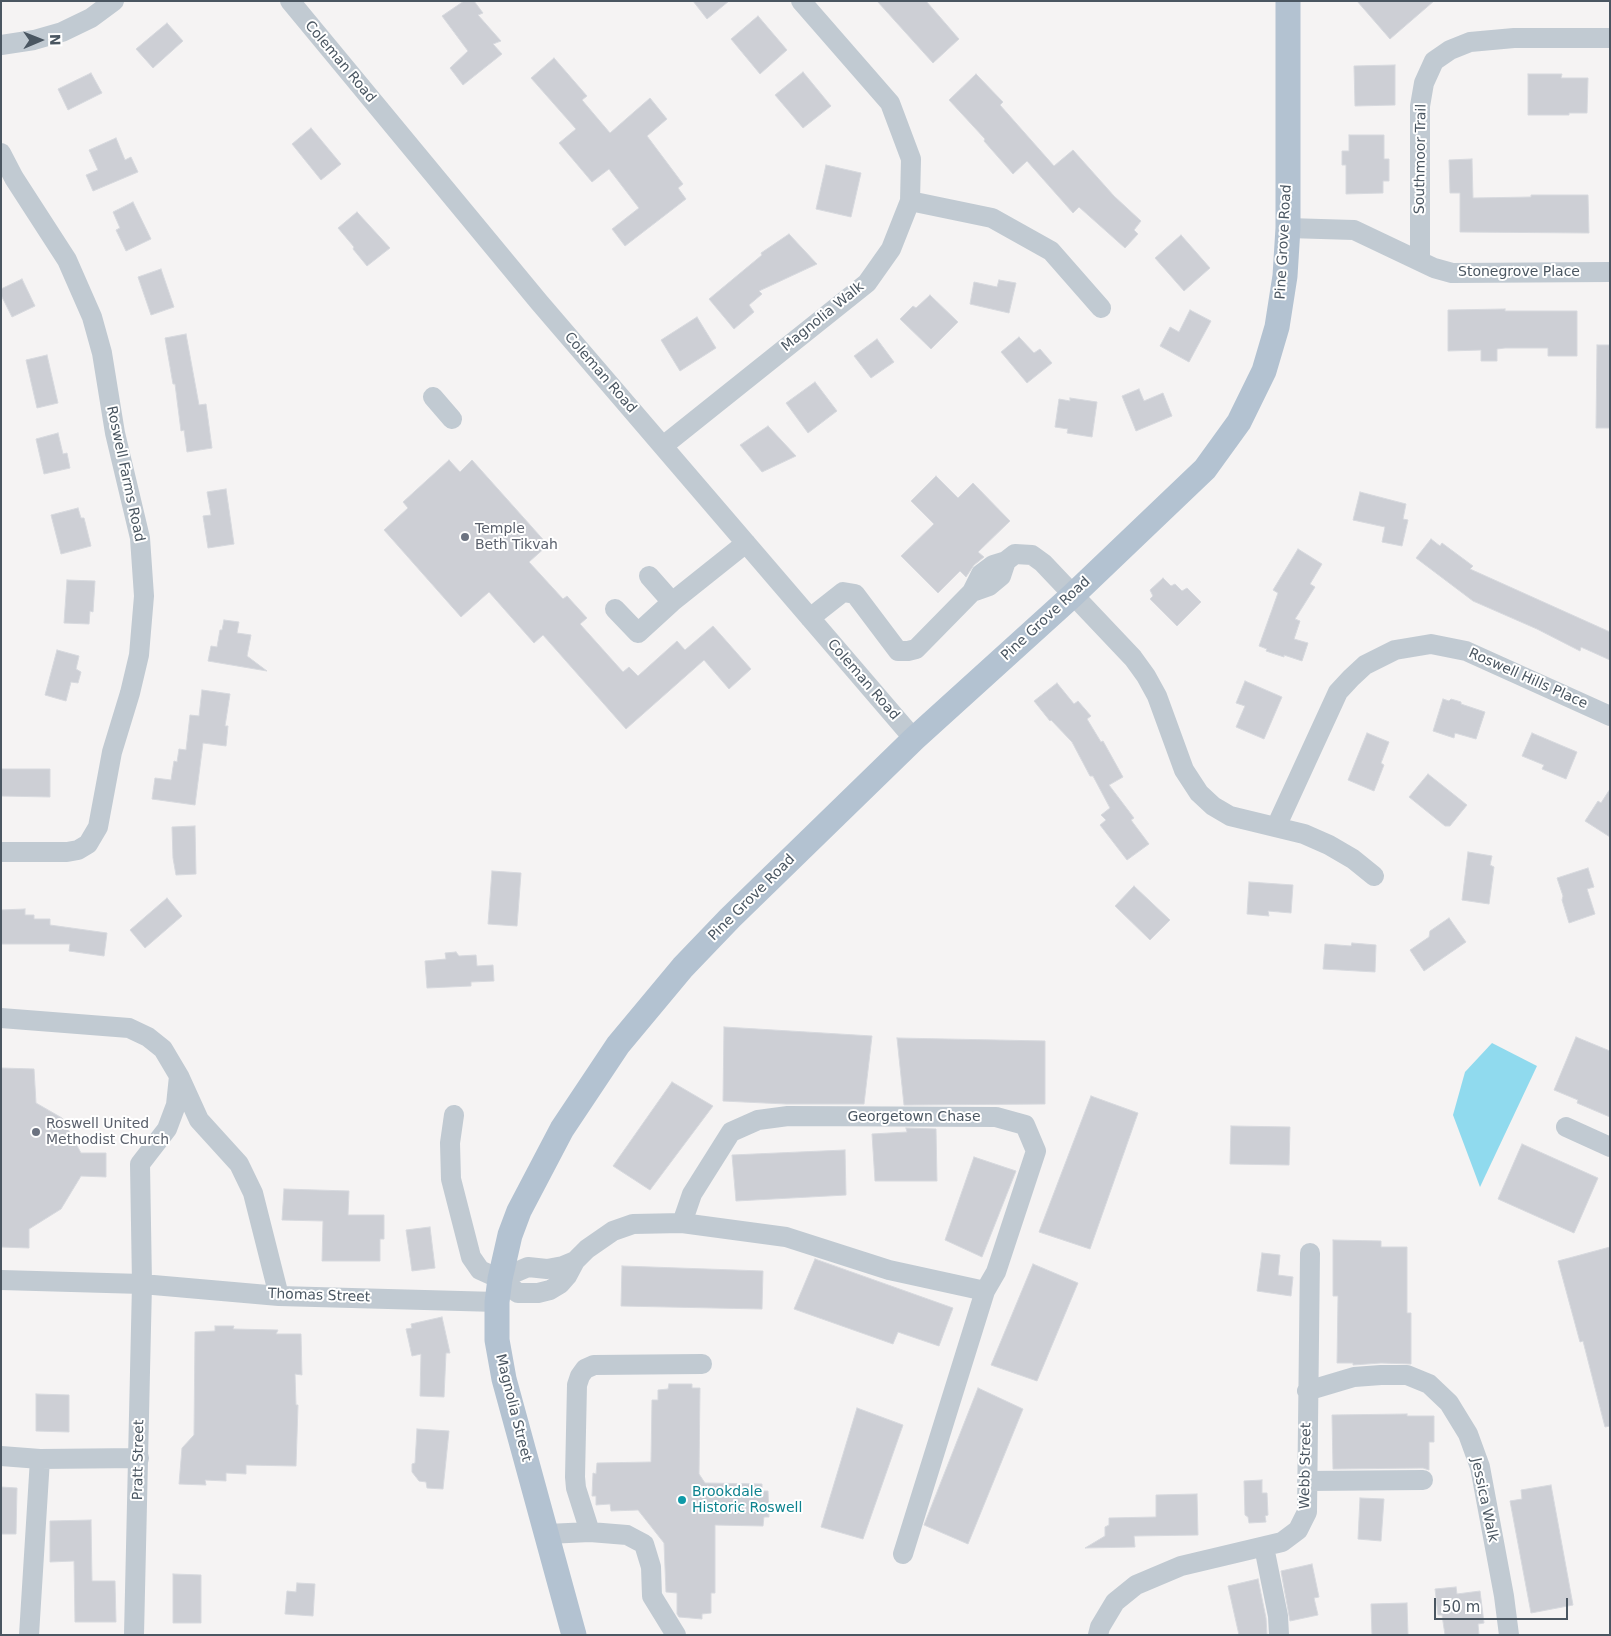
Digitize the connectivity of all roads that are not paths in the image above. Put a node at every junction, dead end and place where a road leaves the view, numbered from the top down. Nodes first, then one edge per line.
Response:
1 (114, 1) edge
2 (290, 1) edge
3 (801, 1) edge
4 (1288, 1) edge
5 (1610, 38) edge
6 (1, 44) edge
7 (1, 153) edge
8 (910, 201) junction
9 (1288, 228) junction
10 (1420, 260) junction
11 (1610, 272) edge
12 (1101, 308) dead end
13 (433, 397) dead end
14 (452, 419) dead end
15 (662, 446) junction
16 (746, 542) junction
17 (650, 576) dead end
18 (1073, 595) junction
19 (672, 602) junction
20 (615, 609) dead end
21 (810, 618) junction
22 (1610, 716) edge
23 (914, 739) junction
24 (1276, 827) junction
25 (1, 852) edge
26 (1374, 876) dead end
27 (1, 1018) edge
28 (179, 1076) junction
29 (454, 1115) dead end
30 (1566, 1127) dead end
31 (562, 1129) joint
32 (1610, 1147) edge
33 (682, 1223) junction
34 (1310, 1253) dead end
35 (575, 1261) junction
36 (1, 1280) edge
37 (142, 1284) junction
38 (499, 1290) junction
39 (984, 1291) junction
40 (279, 1296) junction
41 (702, 1364) dead end
42 (1307, 1391) junction
43 (1, 1456) edge
44 (139, 1458) junction
45 (40, 1459) junction
46 (1423, 1480) dead end
47 (1306, 1481) junction
48 (590, 1532) junction
49 (547, 1534) junction
50 (1264, 1547) junction
51 (904, 1554) dead end
52 (573, 1634) edge
53 (29, 1635) edge
54 (134, 1635) edge
55 (676, 1635) edge
56 (1098, 1635) edge
57 (1279, 1635) edge
58 (1509, 1635) edge

1 - 6 street
2 - 15 street, Coleman Road
3 - 8 street, Magnolia Walk
4 - 9 main road, Pine Grove Road
5 - 10 street, Southmoor Trail
7 - 25 street, Roswell Farms Road
8 - 12 street
8 - 15 street, Magnolia Walk
9 - 10 street, Stonegrove Place
9 - 18 main road, Pine Grove Road
10 - 11 street, Stonegrove Place
13 - 14 street
15 - 16 street, Coleman Road
16 - 19 street
16 - 21 street, Coleman Road
17 - 19 street
18 - 21 street
18 - 23 main road, Pine Grove Road
18 - 24 street
19 - 20 street
21 - 23 street, Coleman Road
22 - 24 street, Roswell Hills Place
23 - 31 main road, Pine Grove Road
24 - 26 street
27 - 28 street
28 - 37 street, Pratt Street
28 - 40 street
29 - 38 street
30 - 32 street
31 - 38 main road, Magnolia Street
33 - 35 street
33 - 39 street
33 - 39 street, Georgetown Chase
34 - 42 street, Webb Street
35 - 38 street
35 - 38 street
36 - 37 street, Thomas Street
37 - 40 street, Thomas Street
37 - 44 street, Pratt Street
38 - 40 street, Thomas Street
38 - 49 main road, Magnolia Street
39 - 51 street, Georgetown Chase
41 - 48 street
42 - 47 street, Webb Street
42 - 58 street, Jessica Walk
43 - 45 street
44 - 45 street
44 - 54 street, Pratt Street
45 - 53 street
46 - 47 street
47 - 50 street, Webb Street
48 - 49 street
48 - 55 street
49 - 52 main road, Magnolia Street
50 - 56 street, Webb Street
50 - 57 street

